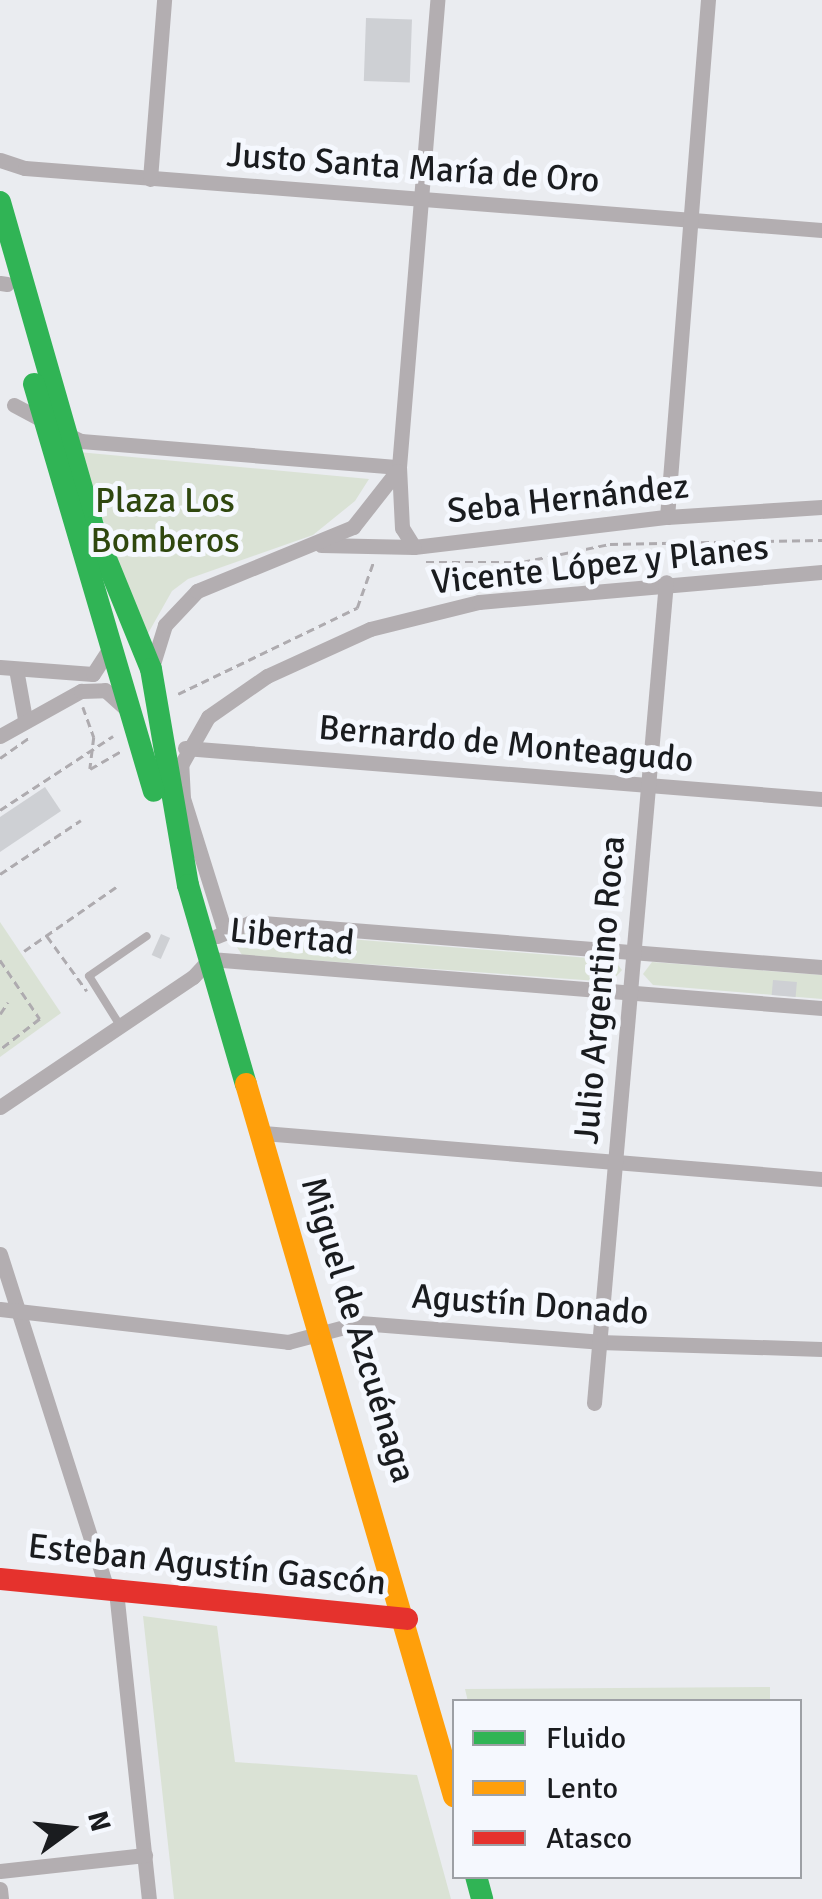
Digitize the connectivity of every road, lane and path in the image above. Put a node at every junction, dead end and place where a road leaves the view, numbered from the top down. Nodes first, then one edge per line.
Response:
1 (164, 0) edge
2 (436, 0) edge
3 (708, 0) edge
4 (0, 160) edge
5 (25, 168) junction
6 (0, 178) edge
7 (150, 179) junction
8 (420, 200) junction
9 (0, 202) edge
10 (691, 219) junction
11 (822, 230) edge
12 (0, 260) edge
13 (3, 283) edge
14 (47, 369) junction
15 (37, 396) junction
16 (7, 404) edge
17 (44, 420) junction
18 (66, 434) junction
19 (399, 467) junction
20 (822, 508) edge
21 (667, 517) junction
22 (822, 540) edge
23 (321, 545) junction
24 (413, 554) junction
25 (376, 562) dead end
26 (822, 572) edge
27 (666, 582) junction
28 (111, 644) junction
29 (8, 668) edge
30 (152, 669) junction
31 (178, 694) dead end
32 (72, 710) dead end
33 (24, 719) junction
34 (43, 730) dead end
35 (129, 734) junction
36 (0, 736) edge
37 (93, 748) junction
38 (186, 748) junction
39 (0, 758) edge
40 (648, 785) junction
41 (822, 798) edge
42 (0, 810) edge
43 (81, 820) dead end
44 (0, 874) edge
45 (188, 886) junction
46 (116, 887) dead end
47 (224, 929) junction
48 (46, 935) junction
49 (147, 936) dead end
50 (24, 950) dead end
51 (634, 952) junction
52 (210, 959) junction
53 (0, 960) edge
54 (822, 966) edge
55 (96, 986) junction
56 (630, 993) junction
57 (8, 1002) dead end
58 (822, 1008) edge
59 (0, 1014) edge
60 (121, 1027) junction
61 (0, 1050) edge
62 (0, 1107) edge
63 (263, 1133) junction
64 (615, 1163) junction
65 (822, 1179) edge
66 (0, 1254) edge
67 (8, 1310) edge
68 (323, 1334) junction
69 (600, 1342) junction
70 (822, 1348) edge
71 (594, 1404) dead end
72 (0, 1580) edge
73 (111, 1590) junction
74 (407, 1620) junction
75 (452, 1789) edge
76 (144, 1855) junction
77 (0, 1871) edge
78 (0, 1888) edge
79 (1, 1899) edge
80 (149, 1899) edge

1 - 7 street
2 - 8 street
3 - 10 street
4 - 5 street, Justo Santa María de Oro
5 - 6 street
5 - 7 street, Justo Santa María de Oro
7 - 8 street, Justo Santa María de Oro
8 - 10 street, Justo Santa María de Oro
8 - 19 street
9 - 14 main road, Miguel de Azcuénaga
10 - 11 street, Justo Santa María de Oro
10 - 21 street
12 - 13 main road, Miguel de Azcuénaga
13 - 15 main road, Miguel de Azcuénaga
14 - 15 street
14 - 18 main road, Miguel de Azcuénaga
15 - 16 street
15 - 17 main road, Miguel de Azcuénaga
16 - 17 street
17 - 18 street
17 - 28 main road, Miguel de Azcuénaga
18 - 19 street
18 - 30 main road, Miguel de Azcuénaga
19 - 23 street, Seba Hernández
19 - 24 street
20 - 21 street, Seba Hernández
21 - 24 street, Seba Hernández
22 - 24 path
23 - 24 street, Seba Hernández
23 - 30 street, Seba Hernández
25 - 31 path
26 - 27 street, Vicente López y Planes
27 - 38 street, Vicente López y Planes
27 - 40 street, Julio Argentino Roca
28 - 29 street
28 - 35 main road, Miguel de Azcuénaga
29 - 33 street
30 - 45 main road, Miguel de Azcuénaga
32 - 37 path
33 - 35 street
33 - 36 street
34 - 39 path
35 - 37 path
35 - 37 path
35 - 45 main road, Miguel de Azcuénaga
37 - 42 path
38 - 40 street, Bernardo de Monteagudo
38 - 47 street
40 - 41 street, Bernardo de Monteagudo
40 - 51 street, Julio Argentino Roca
43 - 44 path
45 - 52 main road, Miguel de Azcuénaga
46 - 48 path
47 - 51 street, Libertad
47 - 52 street, Libertad
48 - 50 path
48 - 55 path
49 - 55 lane
51 - 54 street, Libertad
51 - 56 street, Julio Argentino Roca
52 - 56 street, Libertad
52 - 60 street
52 - 63 main road, Miguel de Azcuénaga
53 - 61 path
55 - 60 lane
56 - 58 street, Libertad
56 - 64 street, Julio Argentino Roca
57 - 59 path
60 - 62 street
63 - 64 street
63 - 68 main road, Miguel de Azcuénaga
64 - 65 street
64 - 69 street, Julio Argentino Roca
66 - 67 street
67 - 68 street, Agustín Donado
67 - 73 street
68 - 69 street, Agustín Donado
68 - 74 main road, Miguel de Azcuénaga
69 - 70 street, Agustín Donado
69 - 71 street, Julio Argentino Roca
72 - 73 main road, Esteban Agustín Gascón
73 - 74 main road, Esteban Agustín Gascón
73 - 76 street
74 - 75 main road, Miguel de Azcuénaga
76 - 77 street
76 - 80 street
78 - 79 street

